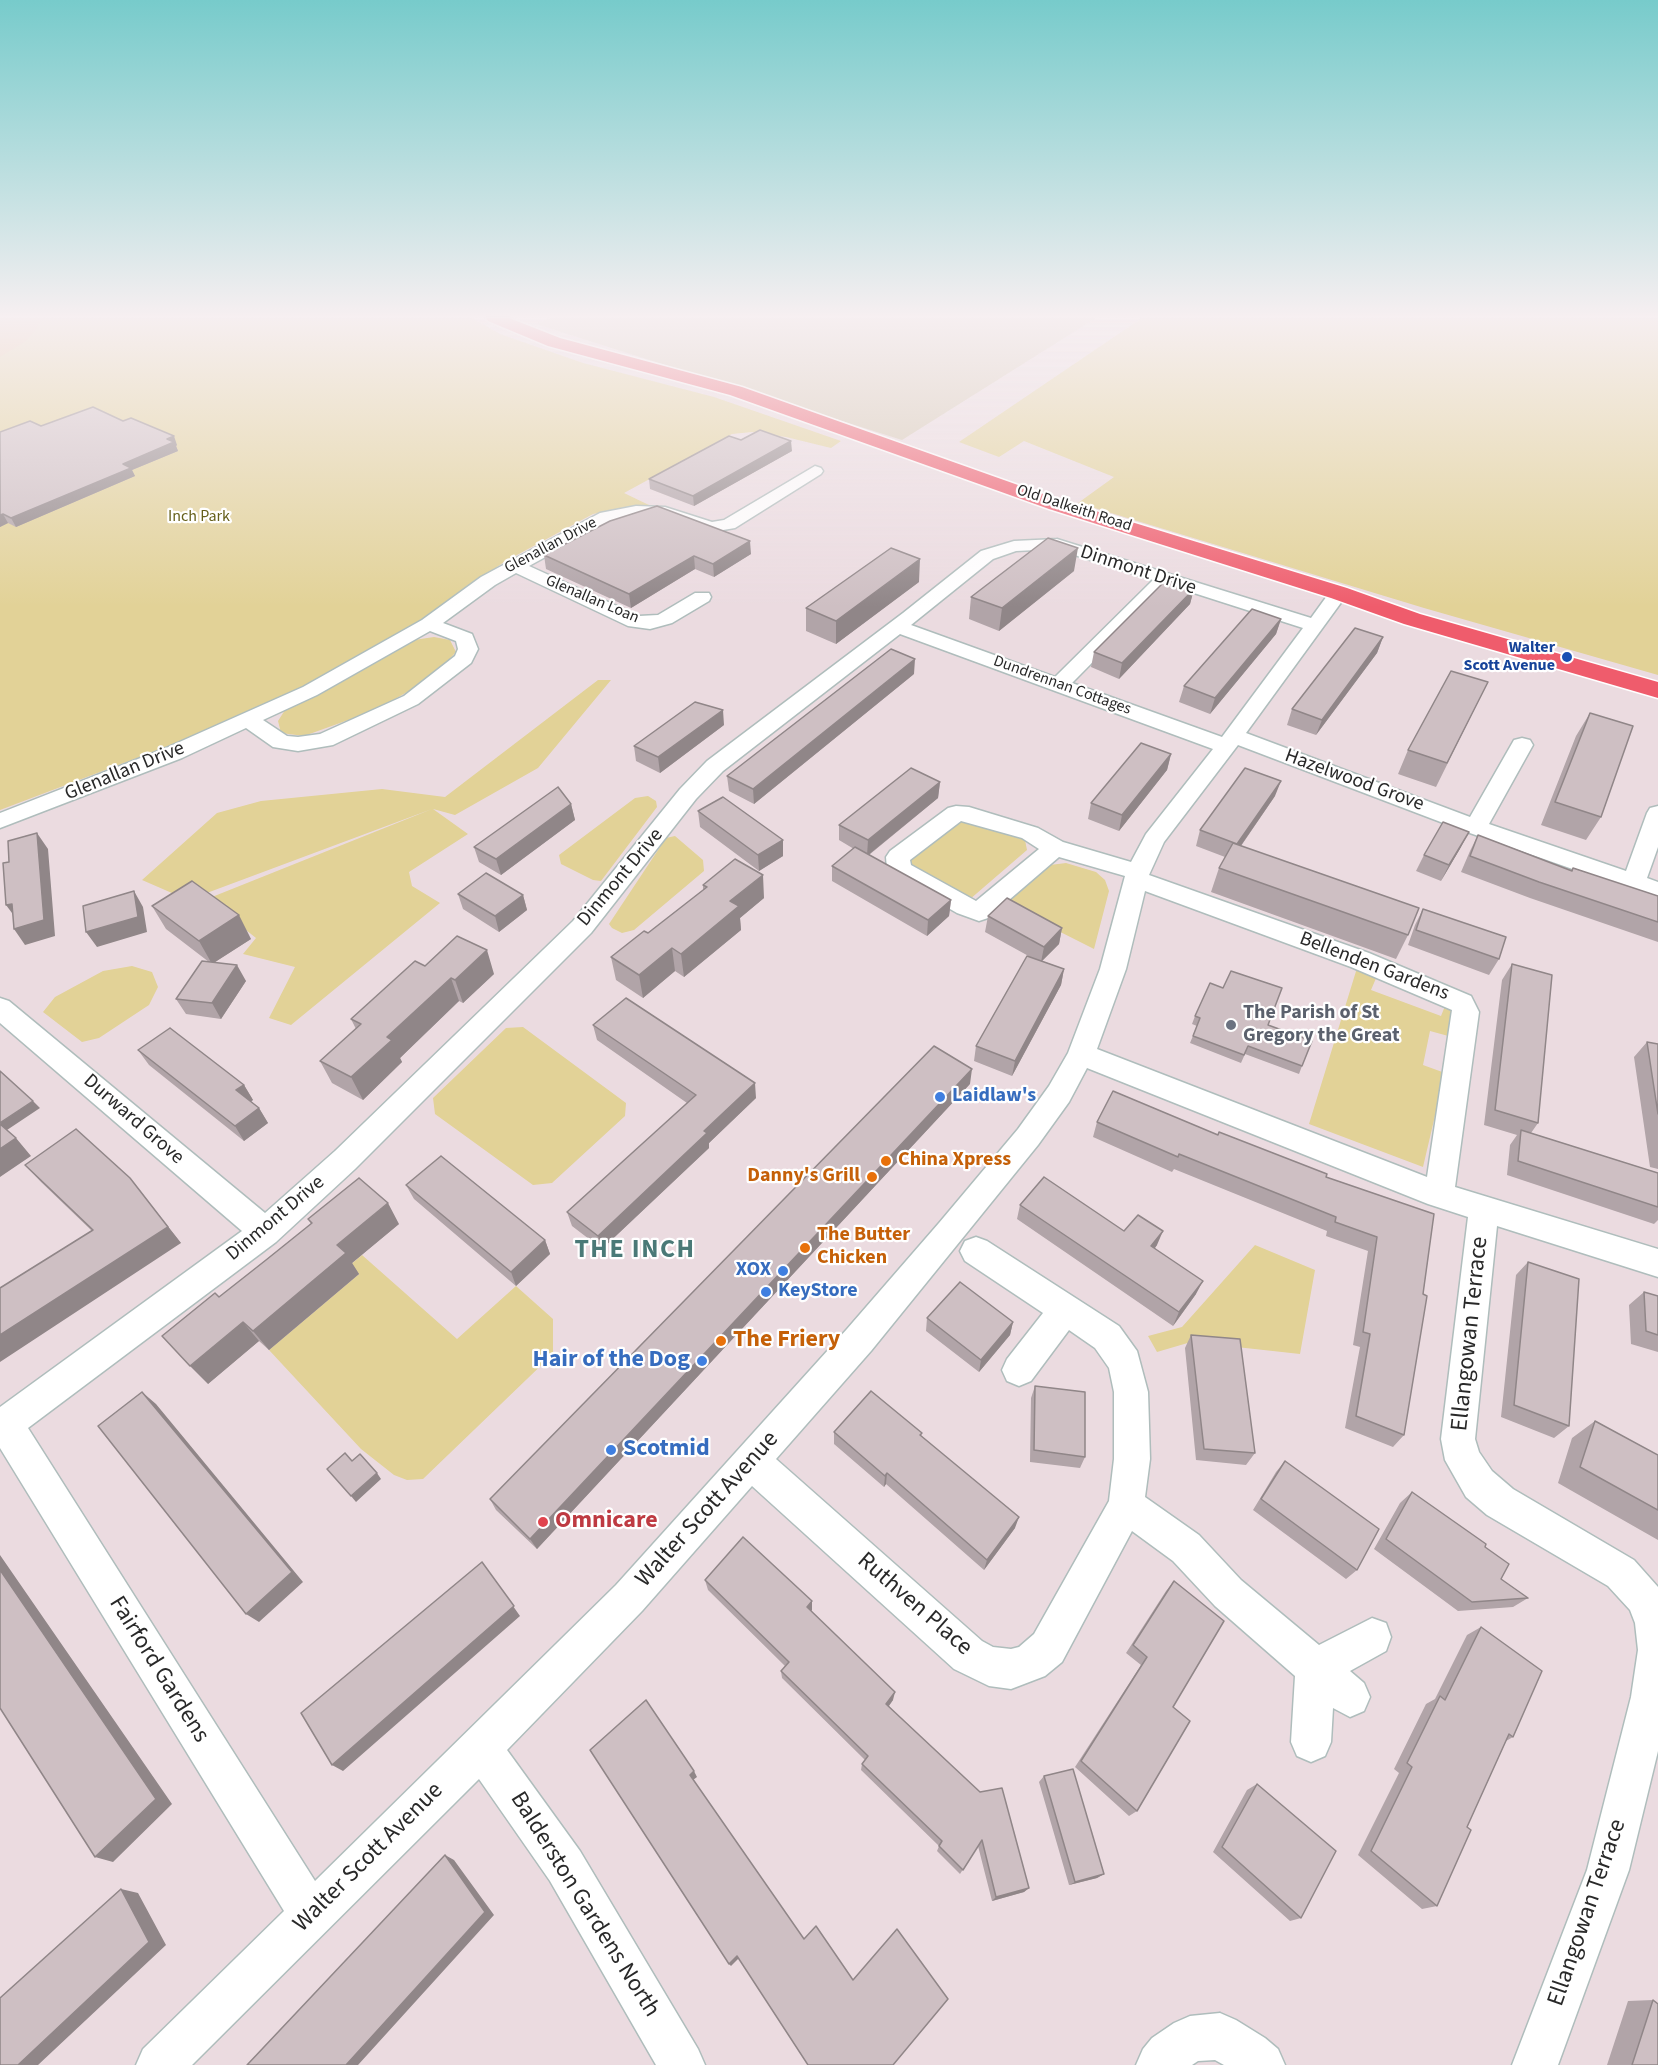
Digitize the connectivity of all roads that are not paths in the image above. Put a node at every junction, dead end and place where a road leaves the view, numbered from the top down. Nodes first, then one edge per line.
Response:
1 (802, 414) edge
2 (815, 471) dead end
3 (515, 566) junction
4 (1164, 580) junction
5 (1339, 593) junction
6 (701, 597) dead end
7 (429, 624) junction
8 (1314, 625) junction
9 (898, 627) junction
10 (1058, 685) junction
11 (1658, 690) edge
12 (249, 720) junction
13 (1230, 741) junction
14 (1522, 745) dead end
15 (1658, 813) edge
16 (0, 821) edge
17 (1475, 826) junction
18 (1055, 848) junction
19 (1137, 876) junction
20 (1634, 882) junction
21 (1658, 891) edge
22 (0, 1008) edge
23 (1081, 1054) junction
24 (1439, 1195) junction
25 (1484, 1210) junction
26 (264, 1232) junction
27 (976, 1251) dead end
28 (1658, 1263) edge
29 (1065, 1309) junction
30 (1019, 1370) dead end
31 (3, 1426) edge
32 (752, 1461) junction
33 (1126, 1505) junction
34 (1372, 1637) dead end
35 (1315, 1669) junction
36 (1350, 1697) dead end
37 (1311, 1742) dead end
38 (480, 1749) junction
39 (312, 1915) junction
40 (159, 2065) edge
41 (682, 2065) edge
42 (1159, 2065) edge
43 (1262, 2065) edge
44 (1535, 2065) edge

1 - 5 main road, Old Dalkeith Road
2 - 3 street, Glenallan Drive
3 - 6 street, Glenallan Loan
3 - 7 street, Glenallan Drive
4 - 8 street, Dinmont Drive
4 - 9 street, Dinmont Drive
4 - 10 street
5 - 8 street, Walter Scott Avenue
5 - 11 main road, Old Dalkeith Road
7 - 12 street, Glenallan Drive
7 - 12 street
8 - 13 street, Walter Scott Avenue
9 - 10 street, Dundrennan Cottages
9 - 26 street, Dinmont Drive
10 - 13 street, Dundrennan Cottages
12 - 16 street, Glenallan Drive
13 - 17 street, Hazelwood Grove
13 - 19 street, Walter Scott Avenue
14 - 17 street
15 - 20 street
17 - 20 street, Hazelwood Grove
18 - 18 street
18 - 19 street
19 - 23 street, Walter Scott Avenue
19 - 24 street, Bellenden Gardens
20 - 21 street, Hazelwood Grove
22 - 26 street, Durward Grove
23 - 24 street
23 - 32 street, Walter Scott Avenue
24 - 25 street
25 - 28 street
25 - 44 street, Ellangowan Terrace
26 - 31 street, Dinmont Drive
27 - 29 street, Ruthven Place
29 - 30 street
29 - 33 street, Ruthven Place
31 - 39 street, Fairford Gardens
32 - 33 street, Ruthven Place
32 - 38 street, Walter Scott Avenue
33 - 35 street
34 - 35 street
35 - 36 street
35 - 37 street
38 - 39 street, Walter Scott Avenue
38 - 41 street, Balderston Gardens North
39 - 40 street, Walter Scott Avenue
42 - 43 street

